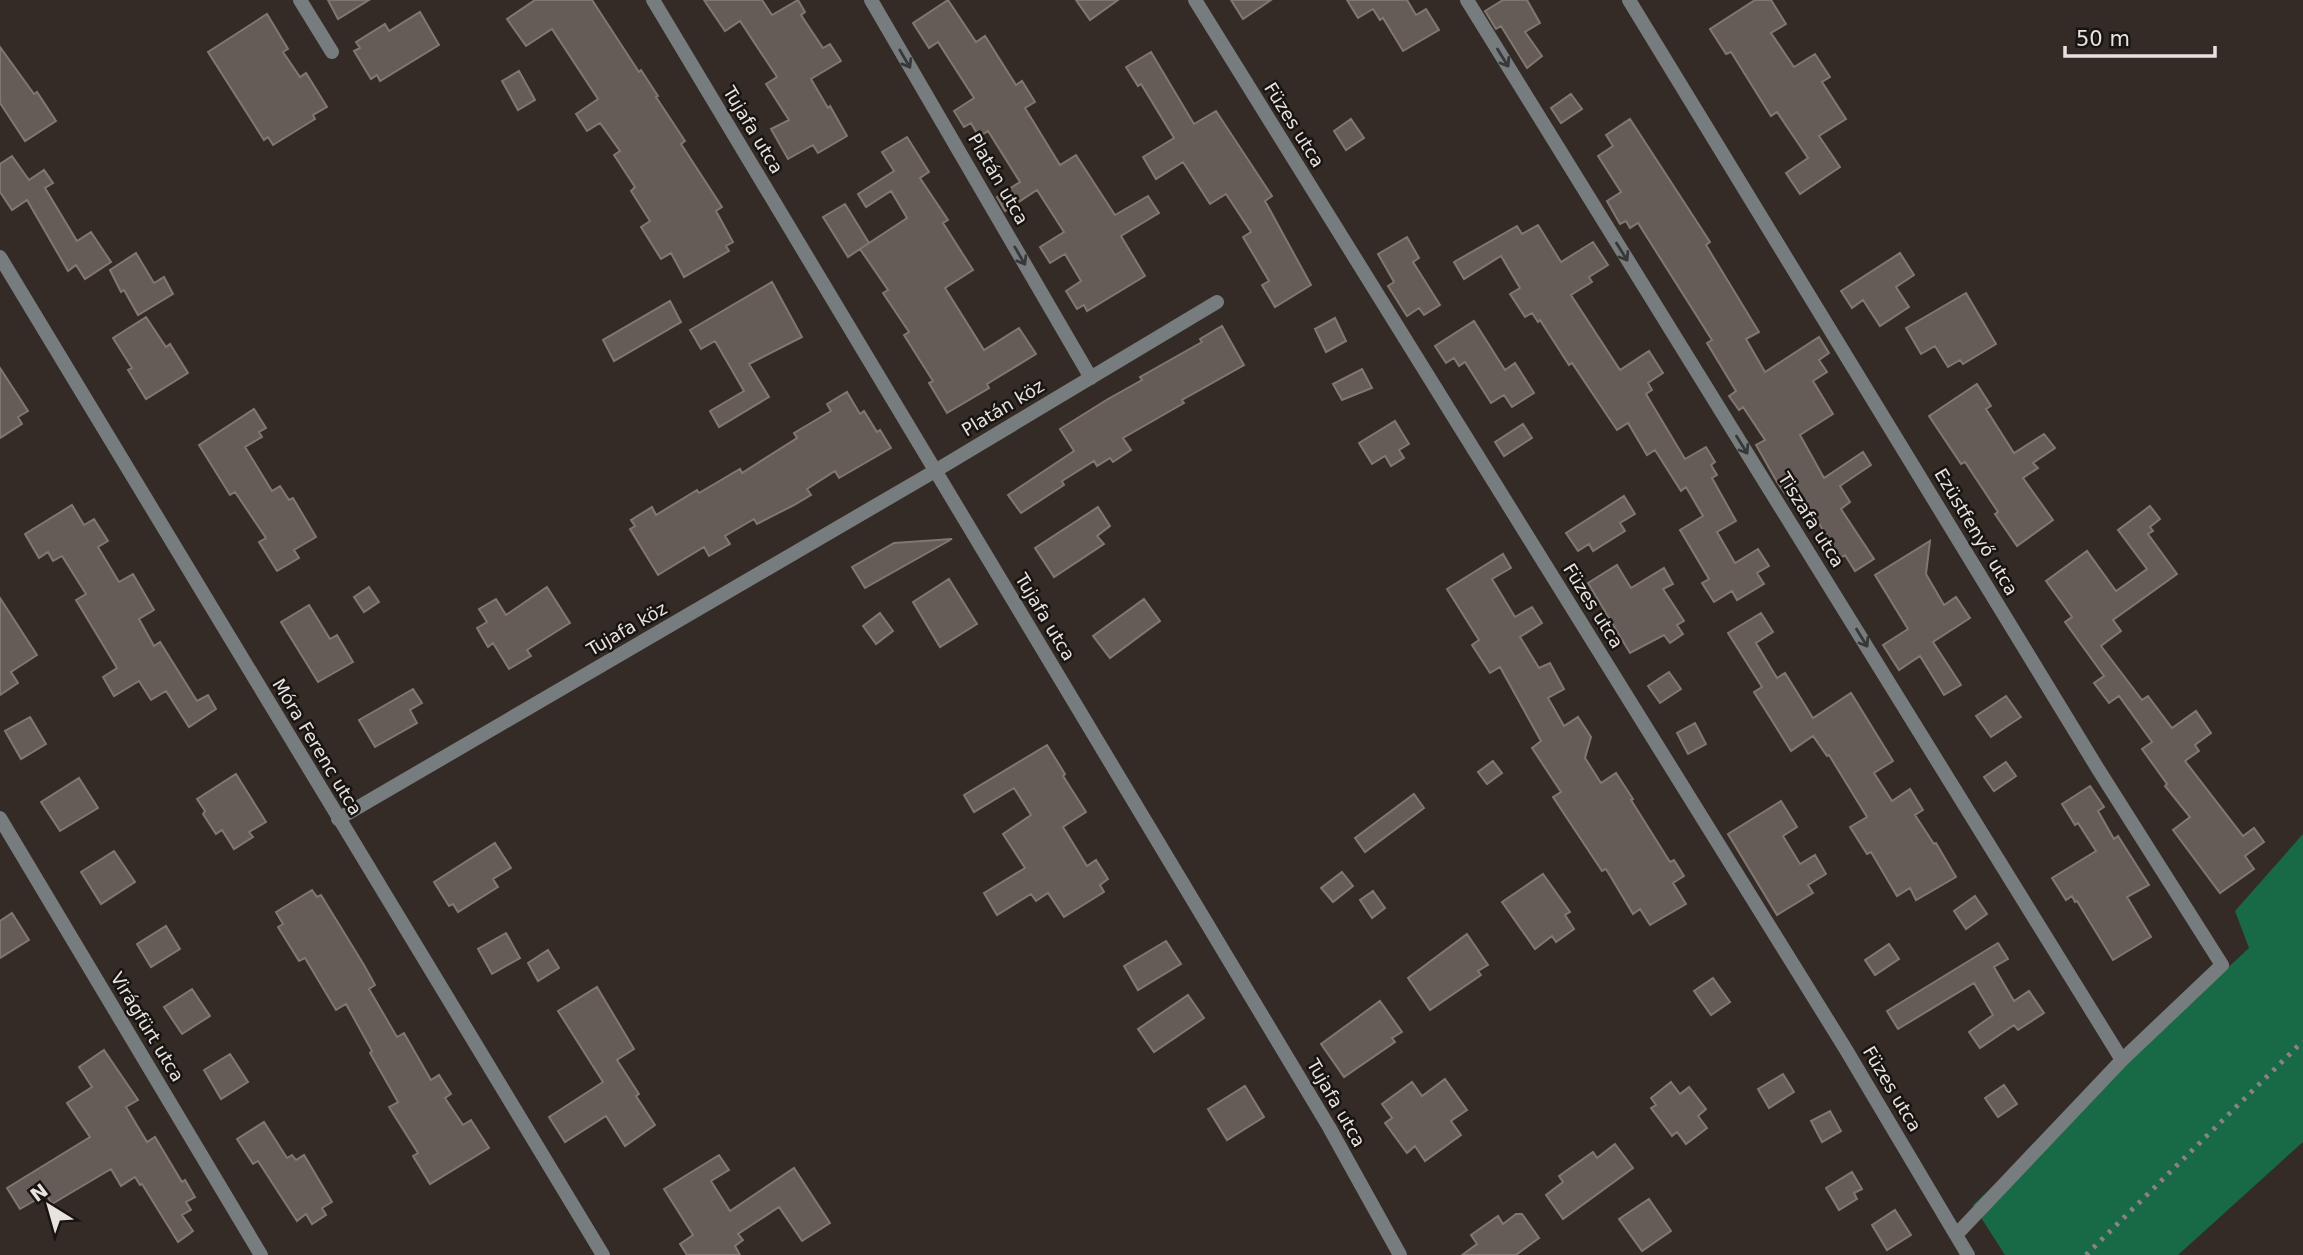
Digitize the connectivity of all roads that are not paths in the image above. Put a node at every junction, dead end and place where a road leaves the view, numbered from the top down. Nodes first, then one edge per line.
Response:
1 (300, 0) edge
2 (653, 0) edge
3 (871, 0) edge
4 (1195, 0) edge
5 (1467, 0) edge
6 (1629, 0) edge
7 (332, 52) dead end
8 (0, 257) edge
9 (1217, 302) dead end
10 (1091, 378) junction
11 (935, 471) junction
12 (0, 818) edge
13 (338, 819) junction
14 (2122, 1060) junction
15 (1956, 1235) junction
16 (261, 1255) edge
17 (603, 1255) edge
18 (1400, 1255) edge
19 (1968, 1255) edge

1 - 7 street
2 - 11 street, Tujafa utca
3 -> 10 street, Platán utca
4 - 15 street, Füzes utca
5 -> 14 street, Tiszafa utca
6 - 14 street, Ezüstfenyő utca
8 - 13 street, Móra Ferenc utca
9 - 10 street, Platán köz
10 - 11 street, Platán köz
11 - 13 street, Tujafa köz
11 - 18 street, Tujafa utca
12 - 16 street, Virágfürt utca
13 - 17 street, Móra Ferenc utca
14 - 15 street
15 - 19 street, Füzes utca

